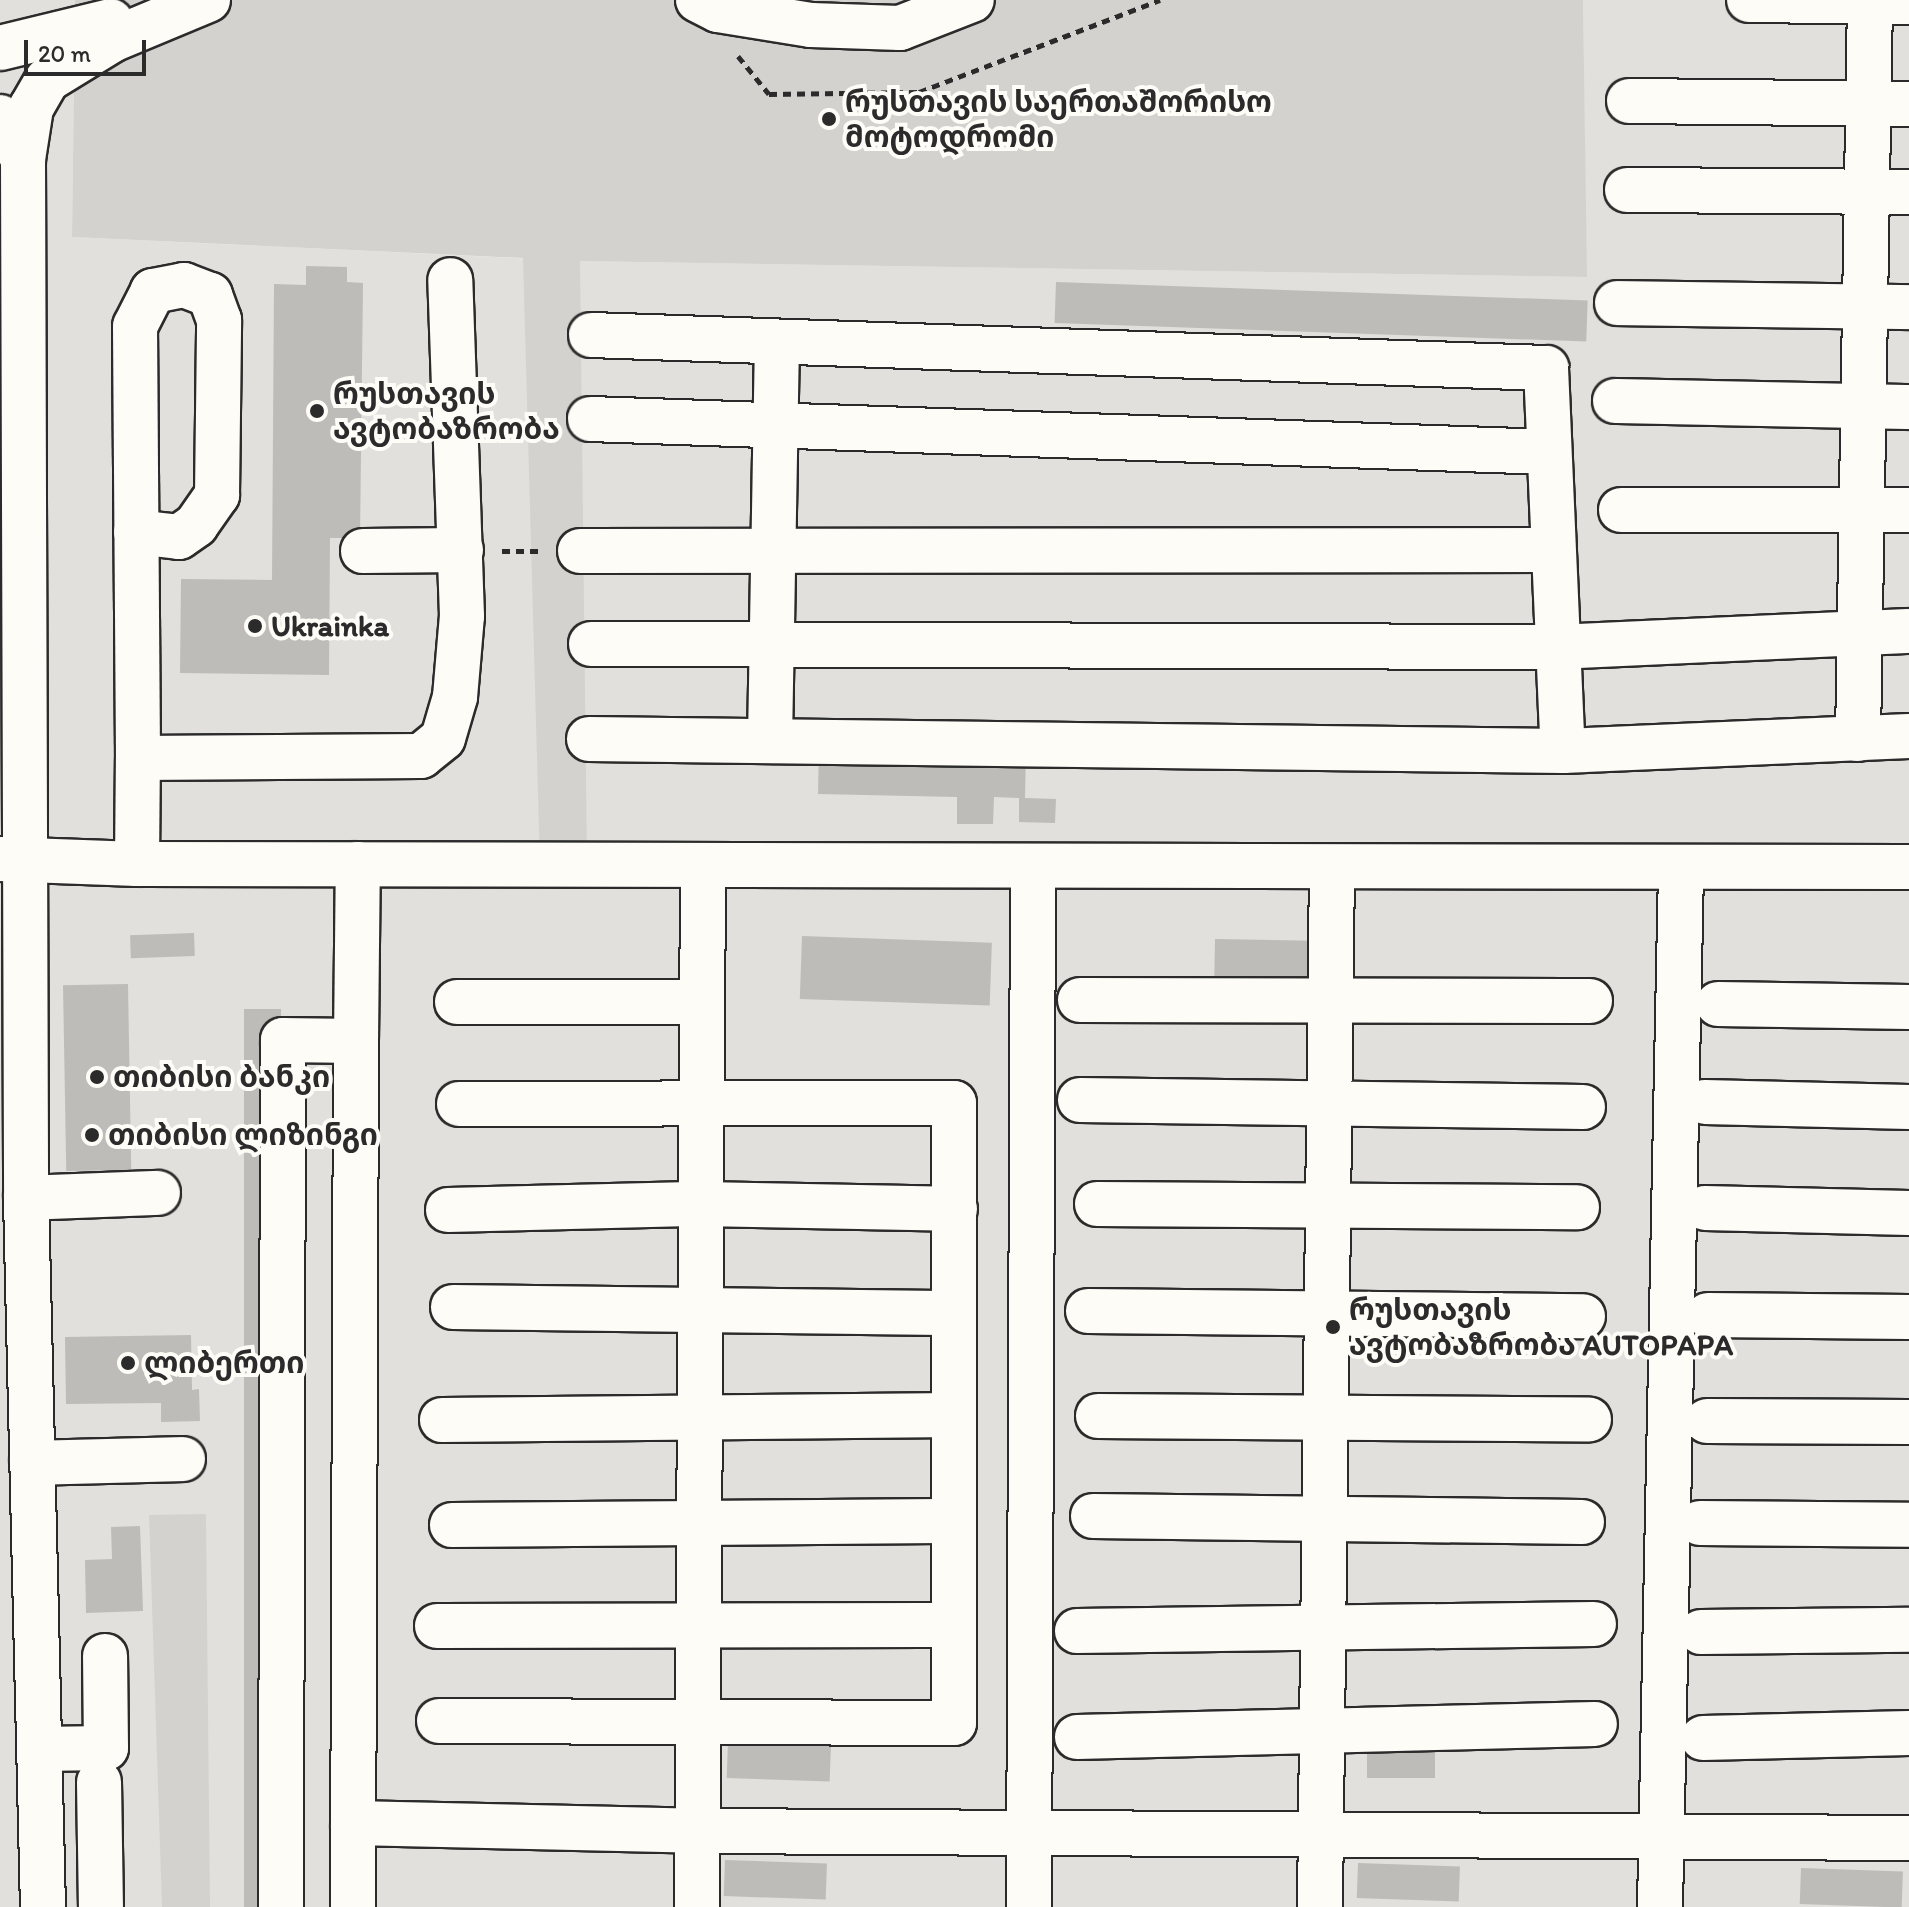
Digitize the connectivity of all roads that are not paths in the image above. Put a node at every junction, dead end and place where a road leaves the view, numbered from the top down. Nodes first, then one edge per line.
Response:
1 (208, 0) edge
2 (972, 0) edge
3 (1749, 0) edge
4 (1883, 1) edge
5 (712, 3) edge
6 (165, 17) junction
7 (0, 48) edge
8 (1629, 101) dead end
9 (1888, 104) edge
10 (0, 117) edge
11 (23, 159) junction
12 (1627, 190) dead end
13 (1866, 192) junction
14 (1909, 192) edge
15 (450, 280) dead end
16 (1617, 303) dead end
17 (1864, 306) junction
18 (1909, 307) edge
19 (12, 324) edge
20 (591, 335) dead end
21 (777, 342) junction
22 (1615, 401) dead end
23 (1863, 406) junction
24 (1909, 407) edge
25 (590, 419) dead end
26 (775, 425) junction
27 (1548, 452) junction
28 (1621, 510) dead end
29 (1861, 510) junction
30 (1909, 510) edge
31 (136, 532) junction
32 (461, 550) junction
33 (1550, 550) junction
34 (363, 551) dead end
35 (580, 551) dead end
36 (773, 551) junction
37 (1909, 631) edge
38 (1859, 633) junction
39 (591, 644) dead end
40 (1556, 647) junction
41 (1909, 736) edge
42 (589, 739) dead end
43 (1858, 739) junction
44 (770, 741) junction
45 (1563, 751) junction
46 (138, 758) junction
47 (12, 859) edge
48 (137, 864) junction
49 (358, 864) junction
50 (703, 866) junction
51 (1033, 866) junction
52 (1681, 867) junction
53 (1909, 867) edge
54 (1332, 868) junction
55 (1080, 1000) dead end
56 (1331, 1000) junction
57 (1590, 1001) dead end
58 (457, 1002) dead end
59 (702, 1002) junction
60 (1718, 1004) dead end
61 (1909, 1007) edge
62 (356, 1041) junction
63 (1080, 1100) dead end
64 (1705, 1102) dead end
65 (1329, 1103) junction
66 (459, 1104) dead end
67 (702, 1104) junction
68 (1583, 1107) dead end
69 (1909, 1107) edge
70 (158, 1193) dead end
71 (26, 1198) junction
72 (701, 1204) junction
73 (1097, 1204) dead end
74 (1328, 1205) junction
75 (1577, 1207) dead end
76 (1705, 1208) dead end
77 (955, 1209) junction
78 (448, 1210) dead end
79 (1909, 1213) edge
80 (453, 1307) dead end
81 (700, 1310) junction
82 (1088, 1311) dead end
83 (954, 1313) junction
84 (1327, 1314) junction
85 (1708, 1315) dead end
86 (1583, 1316) dead end
87 (1909, 1317) edge
88 (954, 1415) junction
89 (1098, 1416) dead end
90 (699, 1417) junction
91 (1325, 1418) junction
92 (1589, 1419) dead end
93 (442, 1420) dead end
94 (1707, 1421) dead end
95 (1909, 1422) edge
96 (183, 1459) dead end
97 (32, 1463) junction
98 (1093, 1516) dead end
99 (1324, 1519) junction
100 (954, 1521) junction
101 (699, 1522) junction
102 (1582, 1522) dead end
103 (1700, 1523) dead end
104 (452, 1525) dead end
105 (1909, 1525) edge
106 (1594, 1624) dead end
107 (954, 1625) junction
108 (437, 1626) dead end
109 (698, 1626) junction
110 (1323, 1628) junction
111 (1909, 1630) edge
112 (1077, 1631) dead end
113 (1701, 1632) dead end
114 (105, 1656) dead end
115 (439, 1721) dead end
116 (697, 1722) junction
117 (1595, 1724) dead end
118 (1322, 1731) junction
119 (1909, 1733) edge
120 (1077, 1737) dead end
121 (1703, 1738) dead end
122 (39, 1749) junction
123 (99, 1782) dead end
124 (353, 1823) junction
125 (697, 1831) junction
126 (1029, 1833) junction
127 (1320, 1835) junction
128 (1661, 1837) junction
129 (1909, 1838) edge
130 (43, 1907) edge
131 (101, 1907) edge
132 (281, 1907) edge
133 (353, 1907) edge
134 (697, 1907) edge
135 (1029, 1907) edge
136 (1320, 1907) edge
137 (1660, 1907) edge

1 - 6 street
2 - 5 street
3 - 4 street
4 - 9 street
6 - 7 street
6 - 11 street
8 - 9 street
9 - 13 street
10 - 11 street
11 - 19 street
12 - 13 street
13 - 14 street
13 - 17 street
15 - 32 street
16 - 17 street
17 - 18 street
17 - 23 street
19 - 47 street
20 - 21 street
21 - 26 street
21 - 27 street
22 - 23 street
23 - 24 street
23 - 29 street
25 - 26 street
26 - 27 street
26 - 36 street
27 - 33 street
28 - 29 street
29 - 30 street
29 - 38 street
31 - 31 street
31 - 46 street
32 - 34 street
32 - 46 street
33 - 36 street
33 - 40 street
35 - 36 street
36 - 44 street
37 - 38 street
38 - 40 street
38 - 43 street
39 - 40 street
40 - 45 street
41 - 43 street
42 - 44 street
43 - 45 street
44 - 45 street
46 - 48 street
47 - 48 street
47 - 71 street
48 - 49 street
49 - 50 street
49 - 62 street
50 - 51 street
50 - 59 street
51 - 54 street
51 - 126 street
52 - 53 street
52 - 54 street
52 - 128 street
54 - 56 street
55 - 56 street
56 - 57 street
56 - 65 street
58 - 59 street
59 - 67 street
60 - 61 street
62 - 124 street
62 - 132 street
63 - 65 street
64 - 69 street
65 - 68 street
65 - 74 street
66 - 67 street
67 - 72 street
67 - 77 street
70 - 71 street
71 - 97 street
72 - 77 street
72 - 78 street
72 - 81 street
73 - 74 street
74 - 75 street
74 - 84 street
76 - 79 street
77 - 83 street
80 - 81 street
81 - 83 street
81 - 90 street
82 - 84 street
83 - 88 street
84 - 86 street
84 - 91 street
85 - 87 street
88 - 90 street
88 - 100 street
89 - 91 street
90 - 93 street
90 - 101 street
91 - 92 street
91 - 99 street
94 - 95 street
96 - 97 street
97 - 122 street
98 - 99 street
99 - 102 street
99 - 110 street
100 - 101 street
100 - 107 street
101 - 104 street
101 - 109 street
103 - 105 street
106 - 110 street
107 - 109 street
107 - 116 street
108 - 109 street
109 - 116 street
110 - 112 street
110 - 118 street
111 - 113 street
114 - 122 street
115 - 116 street
116 - 125 street
117 - 118 street
118 - 120 street
118 - 127 street
119 - 121 street
122 - 130 street
123 - 131 street
124 - 125 street
124 - 133 street
125 - 126 street
125 - 134 street
126 - 127 street
126 - 135 street
127 - 128 street
127 - 136 street
128 - 129 street
128 - 137 street

